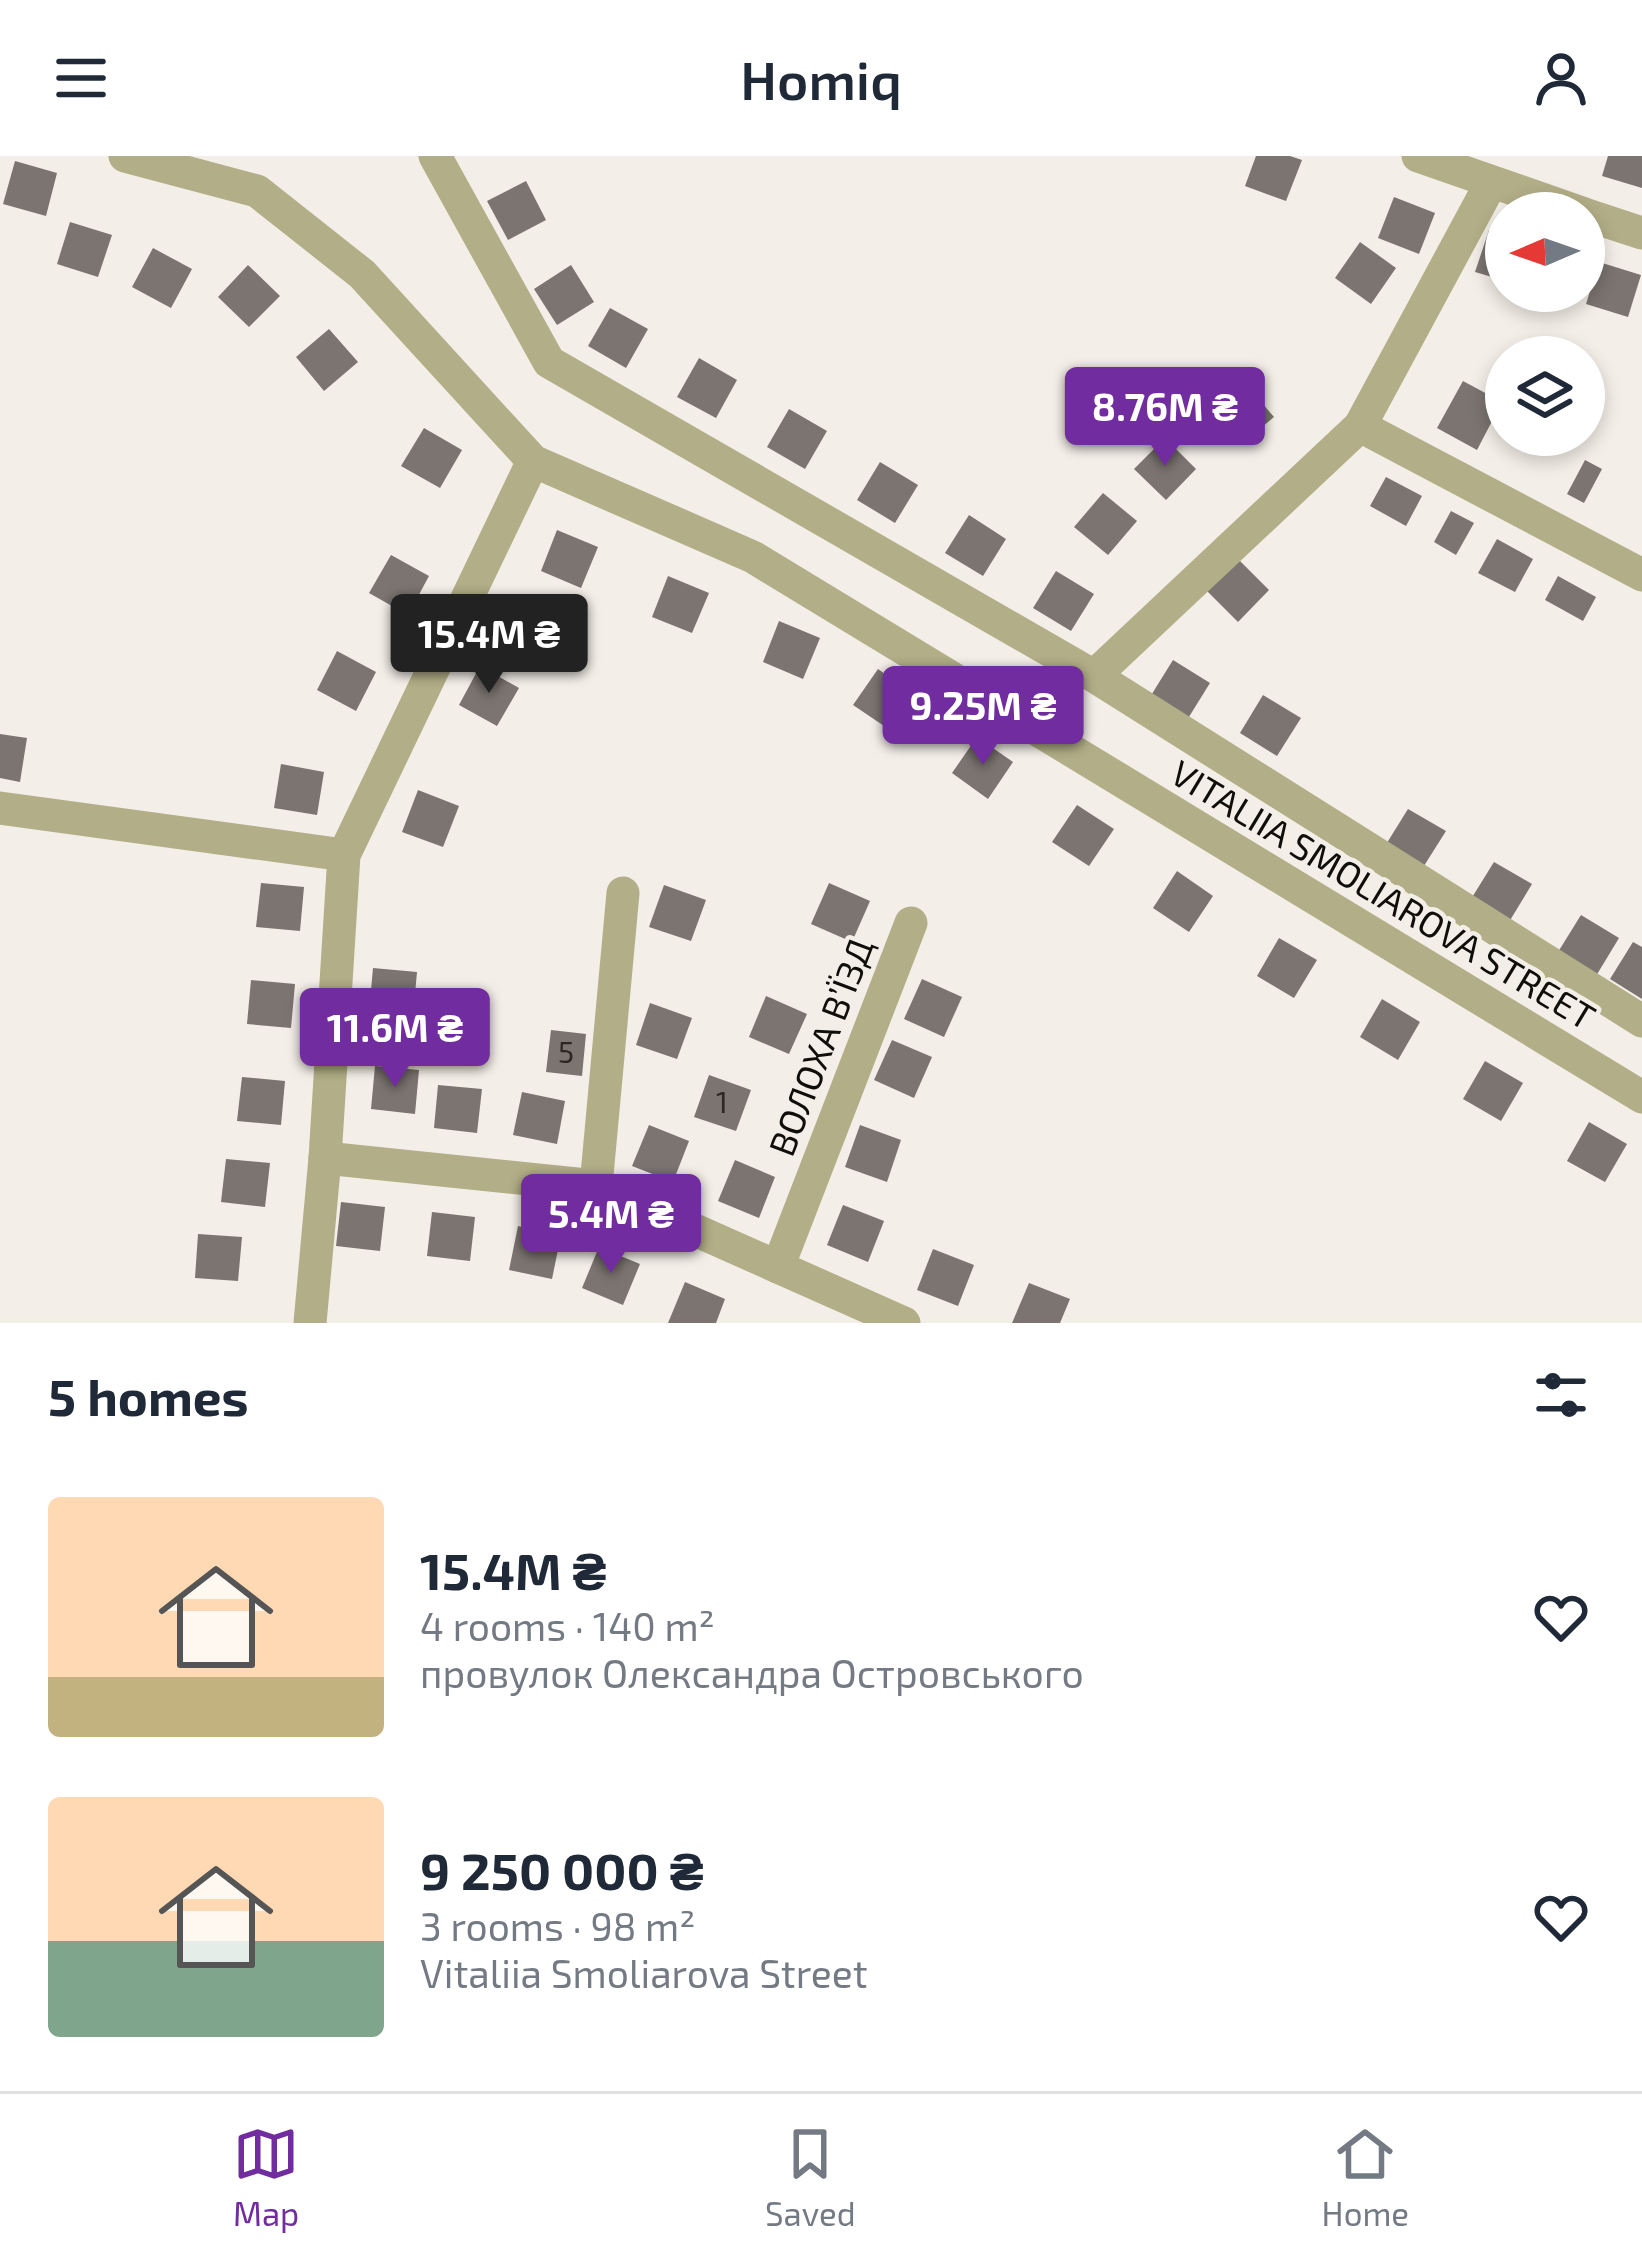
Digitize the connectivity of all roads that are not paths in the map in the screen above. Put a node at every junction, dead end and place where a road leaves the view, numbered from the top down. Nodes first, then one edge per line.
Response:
1 (124, 156) edge
2 (435, 156) edge
3 (1418, 156) edge
4 (1491, 183) junction
5 (1519, 192) edge
6 (1605, 220) edge
7 (1642, 233) edge
8 (1360, 426) junction
9 (533, 461) junction
10 (1642, 575) edge
11 (1094, 676) junction
12 (0, 808) edge
13 (344, 855) junction
14 (623, 893) dead end
15 (911, 923) dead end
16 (1642, 1021) edge
17 (1642, 1097) edge
18 (325, 1158) junction
19 (596, 1186) junction
20 (778, 1267) junction
21 (310, 1323) edge
22 (904, 1323) edge

1 - 9 street, VITALIIA SMOLIAROVA STREET
2 - 11 street, VITALIIA SMOLIAROVA STREET
3 - 4 street
4 - 5 street
4 - 8 street
6 - 7 street
8 - 10 street
8 - 11 street
9 - 13 street
9 - 17 street, VITALIIA SMOLIAROVA STREET
11 - 16 street, VITALIIA SMOLIAROVA STREET
12 - 13 street
13 - 18 street
14 - 19 street
15 - 20 street, ВОЛОХА В’ЇЗД
18 - 19 street
18 - 21 street
19 - 20 street
20 - 22 street

